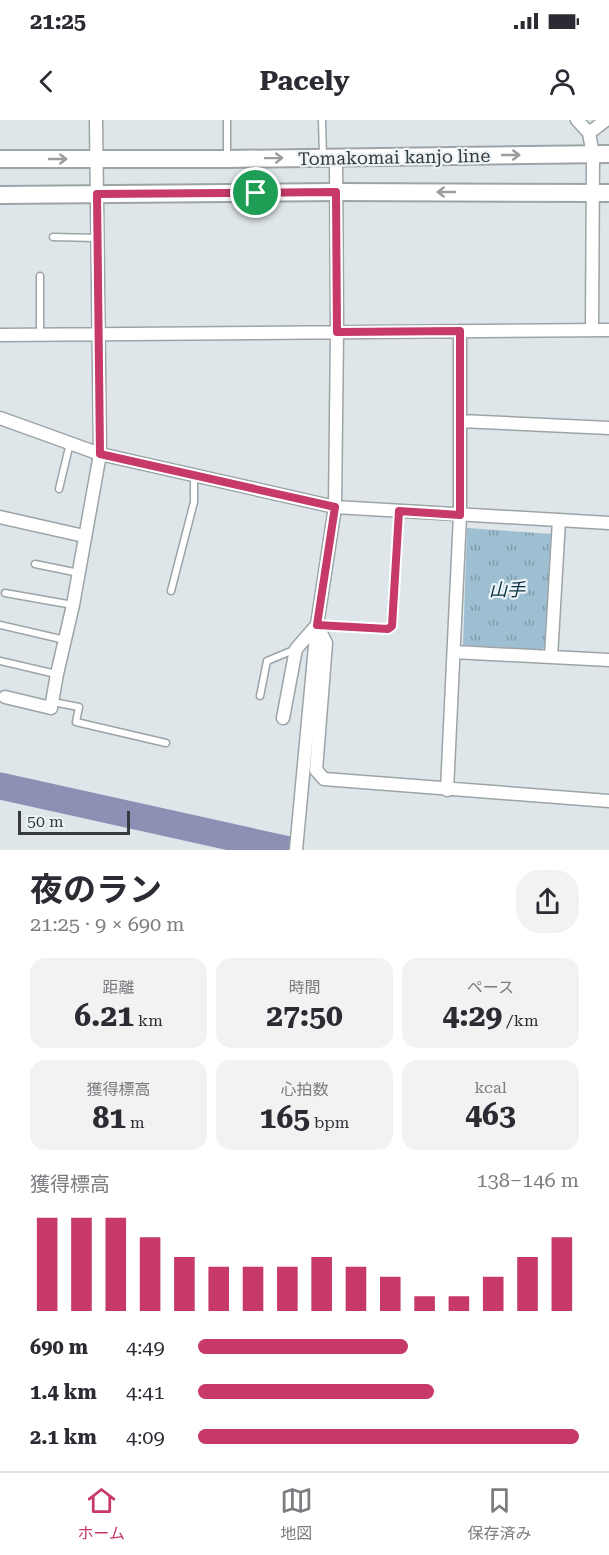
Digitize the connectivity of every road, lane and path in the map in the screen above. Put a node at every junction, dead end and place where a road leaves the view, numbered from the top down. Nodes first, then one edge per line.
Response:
1 (96, 120) edge
2 (227, 120) edge
3 (322, 120) edge
4 (577, 120) edge
5 (606, 120) edge
6 (589, 133) junction
7 (601, 154) edge
8 (329, 157) junction
9 (0, 159) edge
10 (96, 159) junction
11 (227, 159) junction
12 (336, 192) junction
13 (601, 193) edge
14 (97, 194) junction
15 (0, 195) edge
16 (53, 237) dead end
17 (98, 238) junction
18 (40, 276) dead end
19 (592, 330) junction
20 (609, 330) edge
21 (460, 331) junction
22 (337, 332) junction
23 (98, 333) junction
24 (40, 334) junction
25 (0, 335) edge
26 (0, 418) edge
27 (460, 421) junction
28 (609, 428) edge
29 (70, 443) junction
30 (100, 454) junction
31 (194, 475) junction
32 (59, 489) dead end
33 (335, 507) junction
34 (399, 511) junction
35 (460, 515) junction
36 (0, 517) edge
37 (559, 520) junction
38 (609, 523) edge
39 (84, 537) junction
40 (35, 564) dead end
41 (79, 573) junction
42 (171, 591) dead end
43 (5, 594) dead end
44 (74, 605) junction
45 (0, 625) edge
46 (317, 625) junction
47 (66, 640) junction
48 (296, 649) junction
49 (454, 652) junction
50 (551, 657) junction
51 (0, 660) edge
52 (609, 660) edge
53 (57, 674) junction
54 (260, 696) dead end
55 (5, 697) dead end
56 (52, 702) junction
57 (283, 718) dead end
58 (166, 743) dead end
59 (447, 790) junction
60 (609, 801) edge
61 (296, 850) edge

1 - 10 street
2 - 11 lane
3 - 8 lane
4 - 6 street
5 - 6 street
6 - 7 street
8 -> 7 main road, Tomakomai kanjo line
7 - 13 street
11 -> 8 main road, Tomakomai kanjo line
8 - 12 street
9 -> 10 main road, Tomakomai kanjo line
10 - 11 main road, Tomakomai kanjo line
10 - 14 street
13 -> 12 main road, Tomakomai kanjo line
12 - 14 main road, Tomakomai kanjo line
12 - 22 street
13 - 19 street
14 - 15 main road, Tomakomai kanjo line
14 - 17 street
16 - 17 lane
17 - 23 street
18 - 24 lane
19 - 20 street
19 - 21 street
21 - 22 street
21 - 27 street
22 - 23 street
22 - 33 street
23 - 24 street
23 - 30 street
24 - 25 street
26 - 29 street
27 - 28 street
27 - 35 street
29 - 30 street
29 - 32 lane
30 - 31 street
30 - 39 street
31 - 33 street
31 - 42 lane
33 - 34 street
33 - 46 street
34 - 35 street
34 - 46 lane
35 - 37 street
35 - 49 street
36 - 39 street
37 - 38 street
37 - 50 street
39 - 41 street
40 - 41 lane
41 - 44 street
43 - 44 lane
44 - 47 street
45 - 47 lane
46 - 48 street
46 - 59 street
46 - 61 street
47 - 53 street
48 - 54 lane
48 - 57 street
49 - 50 street
49 - 59 street
50 - 52 street
51 - 53 lane
53 - 56 street
55 - 56 street
56 - 58 lane
59 - 60 street

